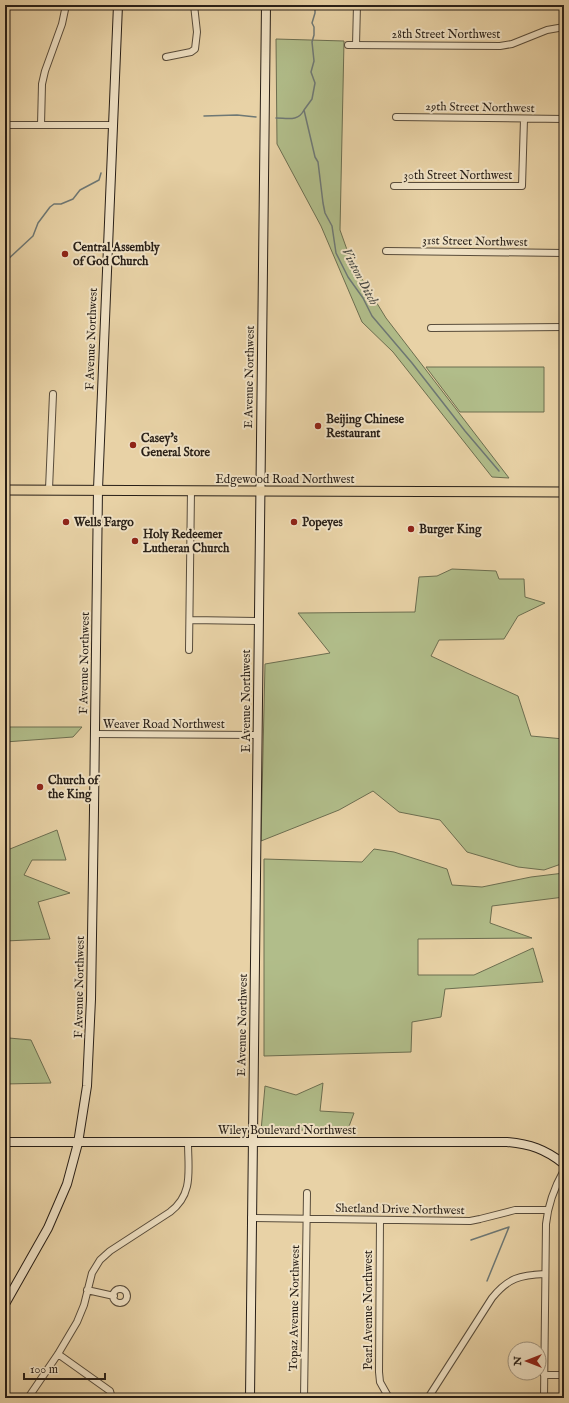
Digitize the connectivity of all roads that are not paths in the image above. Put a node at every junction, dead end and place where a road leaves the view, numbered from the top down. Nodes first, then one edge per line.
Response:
1 (66, 5) edge
2 (118, 5) edge
3 (194, 5) edge
4 (266, 5) edge
5 (356, 5) edge
6 (564, 27) edge
7 (348, 45) dead end
8 (356, 45) junction
9 (166, 57) dead end
10 (396, 117) dead end
11 (524, 119) junction
12 (564, 119) edge
13 (5, 125) edge
14 (41, 125) junction
15 (112, 125) junction
16 (394, 186) dead end
17 (386, 251) dead end
18 (564, 253) edge
19 (564, 327) edge
20 (431, 328) dead end
21 (53, 394) dead end
22 (49, 489) junction
23 (98, 489) junction
24 (5, 490) edge
25 (191, 490) junction
26 (260, 491) junction
27 (564, 492) edge
28 (5, 519) edge
29 (190, 620) junction
30 (258, 621) junction
31 (189, 650) dead end
32 (95, 734) junction
33 (258, 735) junction
34 (5, 1142) edge
35 (188, 1142) junction
36 (252, 1142) junction
37 (78, 1143) junction
38 (564, 1164) edge
39 (564, 1170) edge
40 (307, 1193) dead end
41 (547, 1210) junction
42 (251, 1218) junction
43 (307, 1219) junction
44 (380, 1220) junction
45 (545, 1274) junction
46 (87, 1290) junction
47 (114, 1296) dead end
48 (5, 1304) edge
49 (544, 1341) edge
50 (58, 1354) junction
51 (547, 1375) edge
52 (564, 1375) edge
53 (544, 1381) edge
54 (28, 1398) edge
55 (112, 1398) edge
56 (250, 1398) edge
57 (304, 1398) edge
58 (389, 1398) edge
59 (428, 1398) edge
60 (544, 1398) edge

1 - 14 street
2 - 15 street, F Avenue Northwest
3 - 9 street
4 - 26 street, E Avenue Northwest
5 - 8 street
6 - 8 street, 28th Street Northwest
7 - 8 street, 28th Street Northwest
10 - 11 street, 29th Street Northwest
11 - 12 street, 29th Street Northwest
11 - 16 street, 30th Street Northwest
13 - 14 street
14 - 15 street
15 - 23 street, F Avenue Northwest
17 - 18 street, 31st Street Northwest
19 - 20 street
21 - 22 street
22 - 23 main road, Edgewood Road Northwest
22 - 24 main road, Edgewood Road Northwest
23 - 25 main road, Edgewood Road Northwest
23 - 32 street, F Avenue Northwest
24 - 28 street
25 - 26 main road, Edgewood Road Northwest
25 - 29 street
26 - 27 main road, Edgewood Road Northwest
26 - 30 street, E Avenue Northwest
29 - 30 street
29 - 31 street
30 - 33 street, E Avenue Northwest
32 - 33 street, Weaver Road Northwest
32 - 37 street, F Avenue Northwest
33 - 36 street, E Avenue Northwest
34 - 37 street, Wiley Boulevard Northwest
35 - 36 street, Wiley Boulevard Northwest
35 - 37 street, Wiley Boulevard Northwest
35 - 46 street
36 - 38 street, Wiley Boulevard Northwest
36 - 42 street, E Avenue Northwest
37 - 48 street, F Avenue Northwest
39 - 41 street
40 - 43 street, Topaz Avenue Northwest
41 - 44 street, Shetland Drive Northwest
41 - 45 street
42 - 43 street, Shetland Drive Northwest
42 - 56 street, E Avenue Northwest
43 - 44 street, Shetland Drive Northwest
43 - 57 street, Topaz Avenue Northwest
44 - 58 street, Pearl Avenue Northwest
45 - 49 street
45 - 59 street
46 - 47 street
46 - 50 street
50 - 54 street
50 - 55 street
51 - 52 street
53 - 60 street

